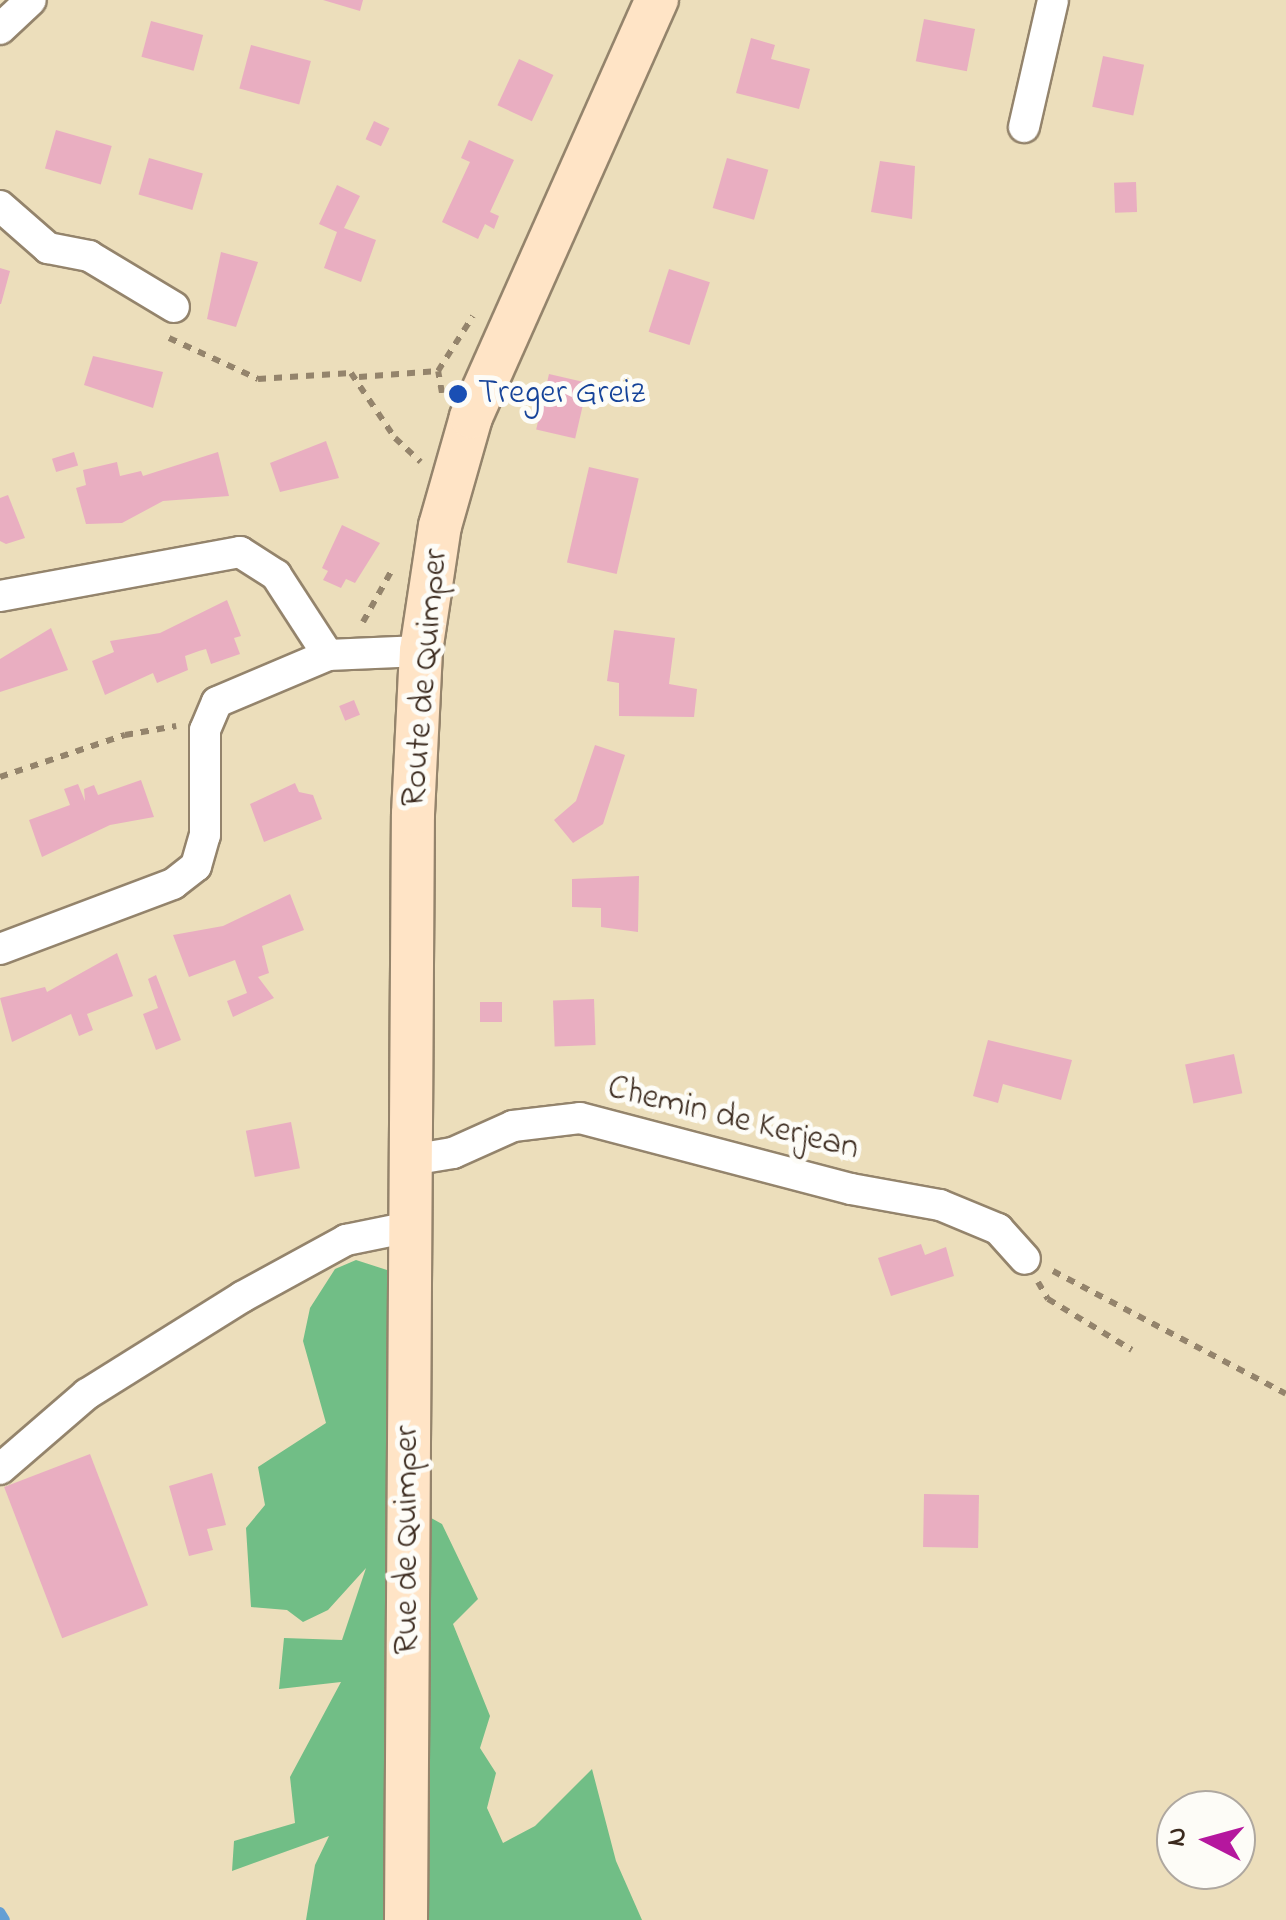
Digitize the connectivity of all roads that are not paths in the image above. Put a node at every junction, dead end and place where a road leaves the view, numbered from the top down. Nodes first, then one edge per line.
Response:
1 (31, 0) edge
2 (657, 0) edge
3 (1053, 0) edge
4 (0, 29) edge
5 (1024, 128) dead end
6 (0, 206) edge
7 (174, 306) road end
8 (0, 596) edge
9 (421, 651) junction
10 (328, 655) junction
11 (0, 949) edge
12 (411, 1160) junction
13 (410, 1227) junction
14 (1025, 1259) road end
15 (0, 1469) edge
16 (406, 1920) edge

1 - 4 street
2 - 9 main road, Route de Quimper
3 - 5 street
6 - 7 street
8 - 10 street
9 - 10 street
9 - 12 main road, Route de Quimper
10 - 11 street
12 - 13 main road, Rue de Quimper
12 - 14 street, Chemin de Kerjean
13 - 15 street
13 - 16 main road, Rue de Quimper

